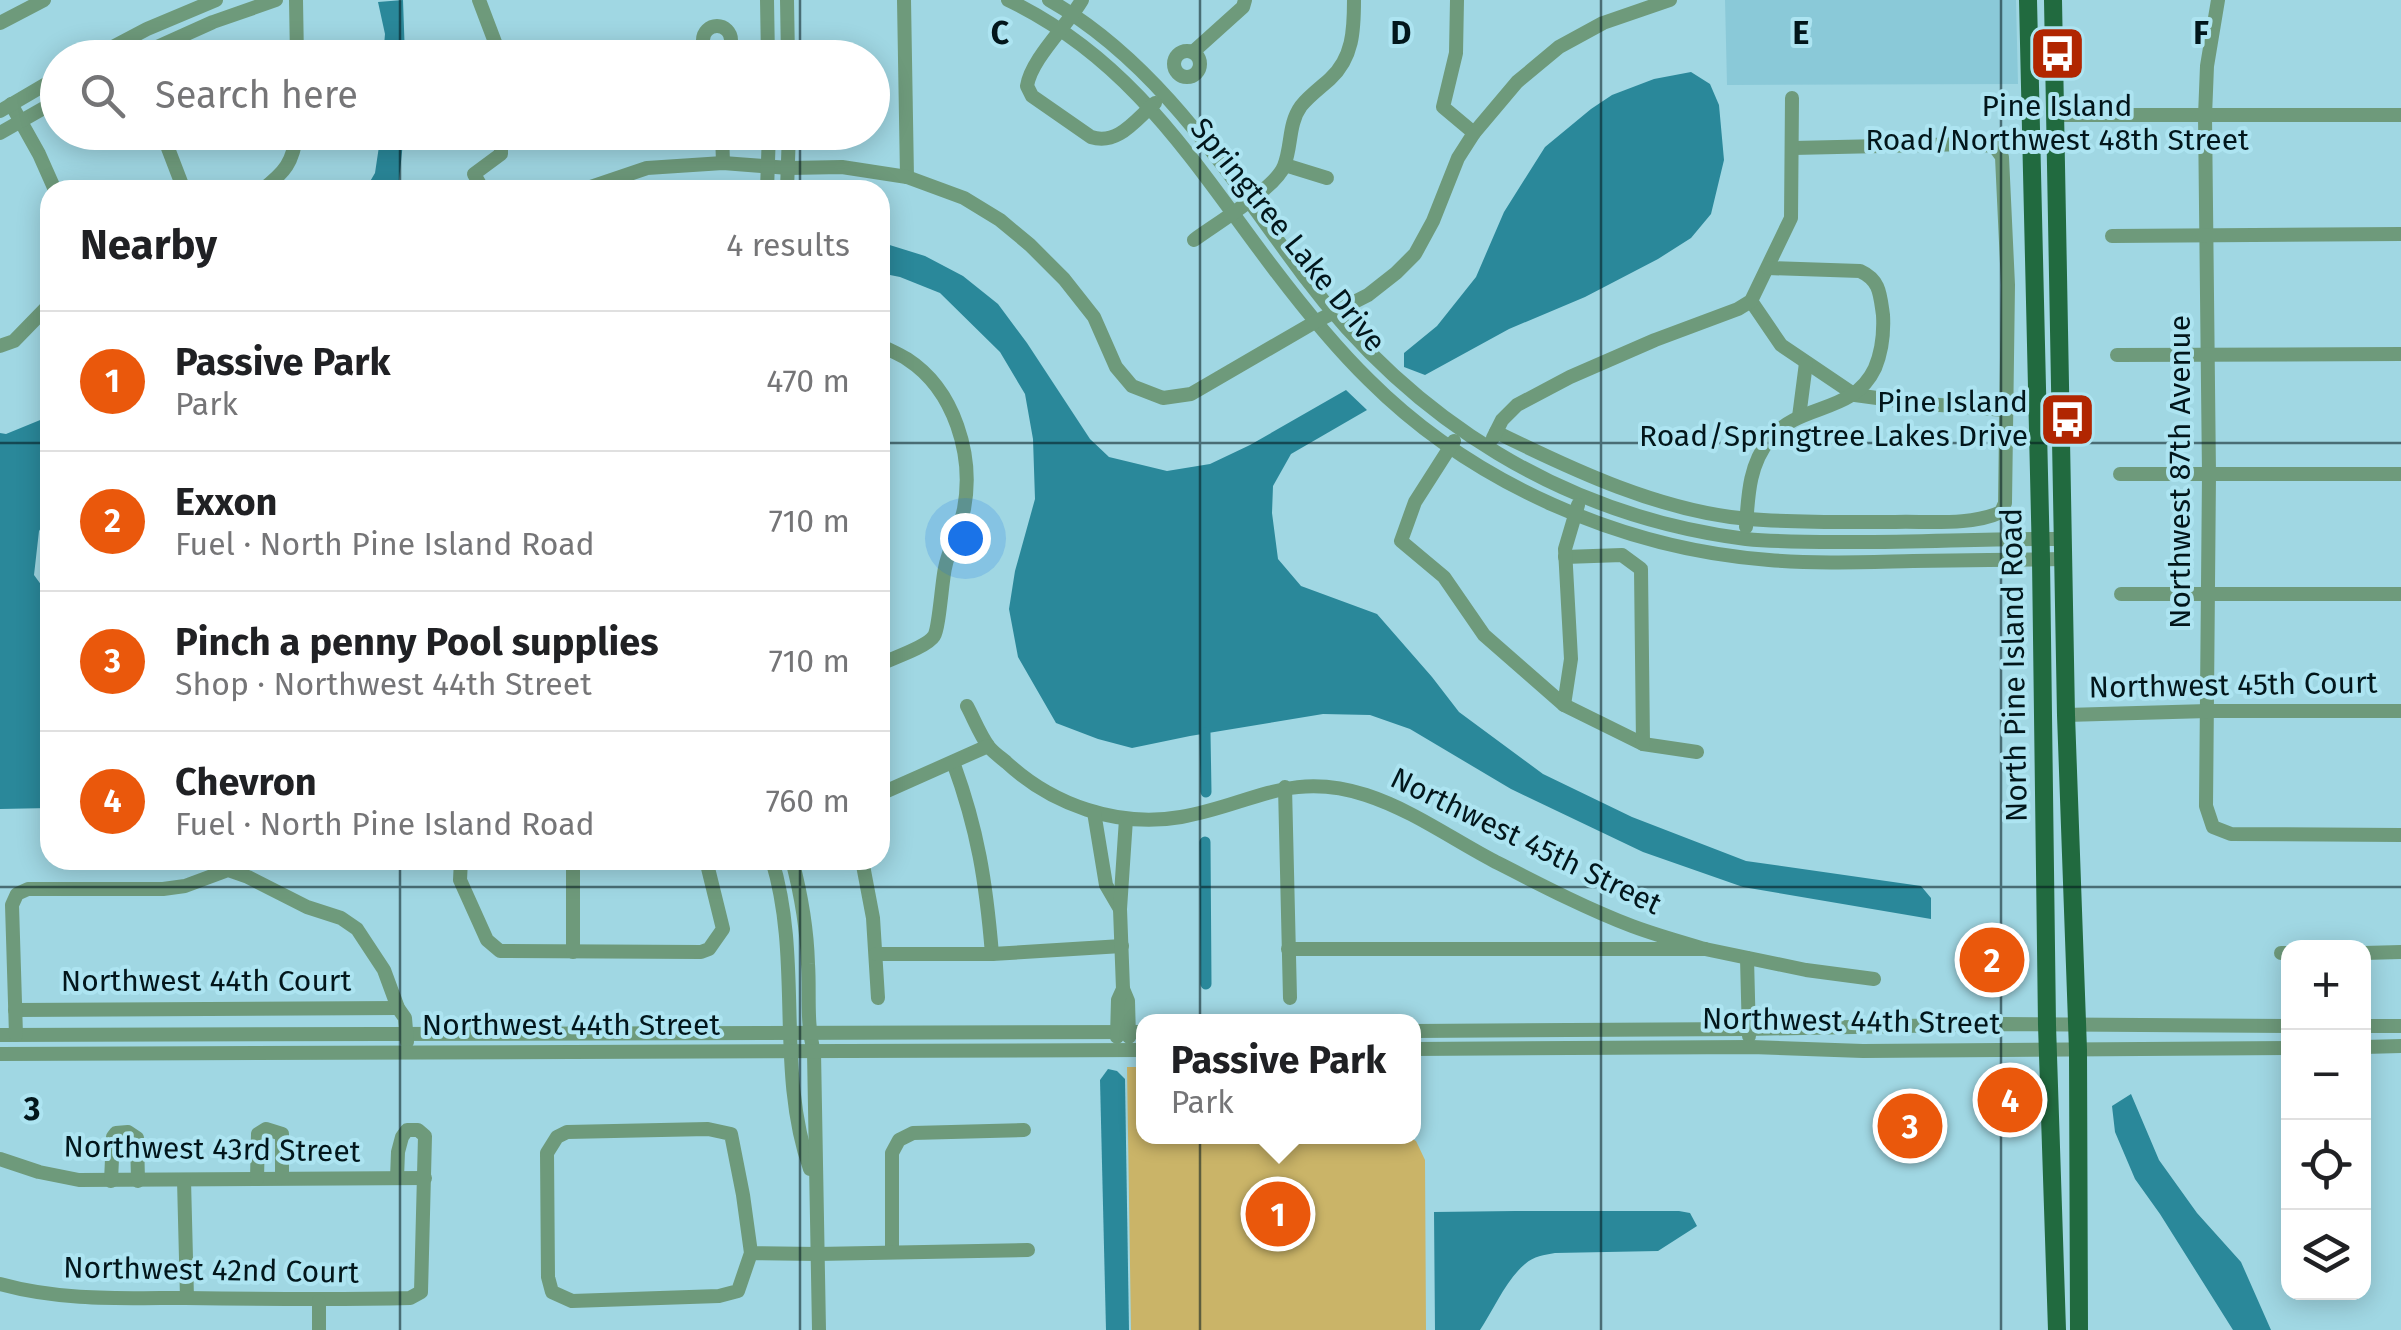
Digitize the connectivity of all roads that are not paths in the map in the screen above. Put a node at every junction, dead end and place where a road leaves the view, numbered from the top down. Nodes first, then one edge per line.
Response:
1 (44, 0) edge
2 (216, 0) edge
3 (276, 0) edge
4 (296, 0) edge
5 (479, 0) edge
6 (767, 0) edge
7 (787, 0) edge
8 (904, 0) edge
9 (1008, 0) edge
10 (1049, 0) edge
11 (1082, 0) edge
12 (1245, 0) edge
13 (1354, 0) edge
14 (1457, 0) edge
15 (1670, 0) edge
16 (2028, 0) edge
17 (2052, 0) edge
18 (2197, 0) edge
19 (2217, 2) edge
20 (1074, 15) junction
21 (0, 22) edge
22 (2028, 26) junction
23 (1062, 30) junction
24 (126, 40) edge
25 (173, 40) edge
26 (297, 40) edge
27 (493, 40) edge
28 (768, 40) edge
29 (788, 40) edge
30 (1192, 52) dead end
31 (2054, 65) junction
32 (40, 87) edge
33 (1165, 94) junction
34 (1792, 98) dead end
35 (6, 107) edge
36 (1150, 107) junction
37 (40, 110) edge
38 (2055, 115) junction
39 (2401, 115) edge
40 (2205, 116) junction
41 (21, 121) junction
42 (0, 133) edge
43 (1474, 133) junction
44 (1793, 148) junction
45 (169, 150) edge
46 (293, 150) edge
47 (500, 150) edge
48 (723, 150) edge
49 (770, 150) edge
50 (790, 150) edge
51 (723, 163) junction
52 (1285, 165) junction
53 (770, 166) junction
54 (790, 168) junction
55 (908, 177) junction
56 (1327, 178) dead end
57 (51, 180) edge
58 (180, 180) edge
59 (275, 180) edge
60 (477, 180) edge
61 (612, 180) edge
62 (768, 180) edge
63 (788, 180) edge
64 (1248, 201) junction
65 (1232, 213) junction
66 (2401, 234) edge
67 (2207, 235) junction
68 (2112, 236) dead end
69 (1194, 240) dead end
70 (1768, 268) junction
71 (1751, 301) junction
72 (40, 314) edge
73 (1333, 314) junction
74 (1315, 322) junction
75 (0, 346) edge
76 (890, 350) edge
77 (2208, 354) junction
78 (2401, 354) edge
79 (2117, 355) dead end
80 (1806, 362) junction
81 (1856, 395) junction
82 (2005, 410) junction
83 (1799, 417) junction
84 (1462, 431) junction
85 (1496, 432) junction
86 (1450, 446) junction
87 (1488, 448) junction
88 (1480, 466) junction
89 (2120, 474) dead end
90 (2208, 474) junction
91 (2401, 474) edge
92 (1582, 495) junction
93 (1574, 513) junction
94 (1746, 519) junction
95 (1745, 538) junction
96 (2040, 539) junction
97 (2064, 539) junction
98 (1566, 557) junction
99 (1744, 558) junction
100 (2064, 559) junction
101 (2041, 560) junction
102 (2120, 594) dead end
103 (2401, 594) edge
104 (2208, 595) junction
105 (890, 659) edge
106 (1564, 705) junction
107 (967, 706) dead end
108 (2042, 708) junction
109 (2208, 711) junction
110 (2401, 711) edge
111 (2066, 715) junction
112 (1643, 744) junction
113 (988, 746) junction
114 (1697, 752) dead end
115 (953, 762) junction
116 (1285, 788) junction
117 (890, 790) edge
118 (1094, 812) junction
119 (1126, 819) junction
120 (2401, 835) edge
121 (2070, 839) junction
122 (460, 870) edge
123 (573, 870) edge
124 (708, 870) edge
125 (774, 870) edge
126 (794, 870) edge
127 (864, 870) edge
128 (1120, 909) junction
129 (1122, 946) junction
130 (1288, 950) junction
131 (1704, 950) junction
132 (573, 952) junction
133 (2371, 952) edge
134 (2401, 952) edge
135 (876, 954) junction
136 (992, 954) junction
137 (1747, 958) junction
138 (1874, 979) dead end
139 (878, 998) dead end
140 (1290, 998) dead end
141 (398, 1008) junction
142 (15, 1010) junction
143 (2047, 1025) junction
144 (2077, 1026) junction
145 (2281, 1026) edge
146 (2371, 1026) edge
147 (2401, 1026) edge
148 (1748, 1029) junction
149 (1421, 1030) edge
150 (789, 1032) junction
151 (809, 1032) junction
152 (1130, 1032) edge
153 (407, 1034) junction
154 (0, 1035) edge
155 (16, 1035) junction
156 (2401, 1046) edge
157 (1752, 1047) junction
158 (2371, 1047) edge
159 (2281, 1048) edge
160 (1421, 1049) edge
161 (1130, 1050) edge
162 (2078, 1050) junction
163 (2048, 1051) junction
164 (790, 1052) junction
165 (814, 1052) junction
166 (408, 1053) junction
167 (0, 1054) edge
168 (1024, 1130) dead end
169 (0, 1159) edge
170 (282, 1178) junction
171 (397, 1178) junction
172 (425, 1178) junction
173 (257, 1179) junction
174 (184, 1180) junction
175 (111, 1181) junction
176 (138, 1182) junction
177 (816, 1184) junction
178 (1028, 1250) dead end
179 (892, 1252) junction
180 (751, 1253) junction
181 (818, 1254) junction
182 (0, 1284) edge
183 (187, 1298) junction
184 (319, 1300) junction
185 (320, 1330) edge
186 (819, 1330) edge
187 (2057, 1330) edge
188 (2080, 1330) edge

1 - 21 street
2 - 24 street
3 - 25 street
4 - 26 street
5 - 27 street
6 - 28 street
7 - 29 street
8 - 55 street
9 - 23 street, Springtree Lake Drive
10 - 20 street, Springtree Lake Drive
11 - 20 street
12 - 30 street
13 - 52 street
14 - 43 street
15 - 43 street
16 - 22 main road, North Pine Island Road
17 - 31 main road, North Pine Island Road
18 - 19 street
19 - 40 street, Northwest 87th Avenue
20 - 23 street
20 - 33 street, Springtree Lake Drive
22 - 31 main road
22 - 96 main road, North Pine Island Road
23 - 36 street, Springtree Lake Drive
23 - 36 street
31 - 38 main road, North Pine Island Road
32 - 35 street
33 - 36 street
33 - 64 street, Springtree Lake Drive
34 - 44 street
35 - 41 street
36 - 65 street, Springtree Lake Drive
37 - 41 street
38 - 40 street
38 - 97 main road, North Pine Island Road
39 - 40 street
40 - 67 street, Northwest 87th Avenue
41 - 42 street
41 - 57 street
43 - 73 street
44 - 70 street
44 - 82 street
45 - 58 street
46 - 59 street
47 - 60 street
48 - 51 street
49 - 53 street
50 - 54 street
51 - 53 street
51 - 61 street
52 - 56 street
52 - 64 street
53 - 54 street
53 - 62 street
54 - 55 street
54 - 63 street
55 - 74 street
64 - 65 street
64 - 73 street, Springtree Lake Drive
65 - 69 street
65 - 74 street, Springtree Lake Drive
66 - 67 street
67 - 68 street
67 - 77 street, Northwest 87th Avenue
70 - 71 street
70 - 81 street
71 - 80 street
71 - 85 street
72 - 75 street
73 - 74 street
73 - 84 street, Springtree Lake Drive
74 - 86 street, Springtree Lake Drive
76 - 105 street
77 - 78 street
77 - 79 street
77 - 90 street, Northwest 87th Avenue
80 - 81 street
80 - 83 street
81 - 82 street
81 - 83 street
82 - 94 street
83 - 94 street
84 - 86 street
84 - 87 street, Springtree Lake Drive
85 - 87 street
85 - 94 street
86 - 88 street, Springtree Lake Drive
86 - 106 street
87 - 88 street
87 - 92 street, Springtree Lake Drive
88 - 93 street, Springtree Lake Drive
89 - 90 street
90 - 91 street
90 - 104 street, Northwest 87th Avenue
92 - 93 street
92 - 95 street, Springtree Lake Drive
93 - 98 street
93 - 99 street, Springtree Lake Drive
94 - 95 street
95 - 96 street, Springtree Lake Drive
95 - 99 street
96 - 97 street, Springtree Lake Drive
96 - 101 main road, North Pine Island Road
97 - 100 main road, North Pine Island Road
98 - 106 street
98 - 112 street
99 - 101 street, Springtree Lake Drive
100 - 101 street, Springtree Lake Drive
100 - 111 main road, North Pine Island Road
101 - 108 main road, North Pine Island Road
102 - 104 street
103 - 104 street
104 - 109 street, Northwest 87th Avenue
106 - 112 street
107 - 113 street, Northwest 45th Street
108 - 121 main road
108 - 143 main road, North Pine Island Road
109 - 110 street, Northwest 45th Court
109 - 111 street, Northwest 45th Court
109 - 120 street, Northwest 87th Avenue
111 - 121 main road, North Pine Island Road
112 - 114 street
113 - 115 street
113 - 118 street, Northwest 45th Street
115 - 117 street
115 - 136 street
116 - 119 street, Northwest 45th Street
116 - 130 street
116 - 131 street, Northwest 45th Street
118 - 119 street, Northwest 45th Street
118 - 128 street
119 - 128 street
121 - 144 main road, North Pine Island Road
122 - 132 street
123 - 132 street
124 - 132 street
125 - 150 street
126 - 151 street
127 - 135 street
128 - 129 street
129 - 136 street
129 - 152 street
130 - 131 street
130 - 140 street
131 - 137 street
133 - 134 street
135 - 136 street
135 - 139 street
137 - 138 street
137 - 148 street
141 - 142 street, Northwest 44th Court
141 - 142 street
141 - 153 street
142 - 155 street
143 - 144 street, Northwest 44th Street
143 - 148 street, Northwest 44th Street
143 - 163 main road, North Pine Island Road
144 - 145 street, Northwest 44th Street
144 - 162 main road, North Pine Island Road
146 - 147 street
148 - 149 street, Northwest 44th Street
148 - 157 street
150 - 151 street, Northwest 44th Street
150 - 153 street, Northwest 44th Street
150 - 164 street
151 - 152 street, Northwest 44th Street
151 - 165 street
152 - 161 street
153 - 155 street, Northwest 44th Street
153 - 166 street
154 - 155 street, Northwest 44th Street
156 - 158 street
157 - 160 street, Northwest 44th Street
157 - 163 street, Northwest 44th Street
159 - 162 street, Northwest 44th Street
161 - 165 street, Northwest 44th Street
162 - 163 street, Northwest 44th Street
162 - 188 main road, North Pine Island Road
163 - 187 main road, North Pine Island Road
164 - 165 street, Northwest 44th Street
164 - 166 street, Northwest 44th Street
164 - 177 street
165 - 177 street
166 - 167 street, Northwest 44th Street
168 - 179 street
169 - 175 street, Northwest 43rd Street
170 - 171 street, Northwest 43rd Street
170 - 173 street, Northwest 43rd Street
170 - 173 street
171 - 172 street, Northwest 43rd Street
171 - 172 street
172 - 184 street, Northwest 42nd Court
173 - 174 street, Northwest 43rd Street
174 - 176 street, Northwest 43rd Street
174 - 183 street
175 - 176 street, Northwest 43rd Street
175 - 176 street
177 - 181 street
178 - 179 street
179 - 181 street
180 - 180 street
180 - 181 street
181 - 186 street
182 - 183 street, Northwest 42nd Court
183 - 184 street, Northwest 42nd Court
184 - 185 street

